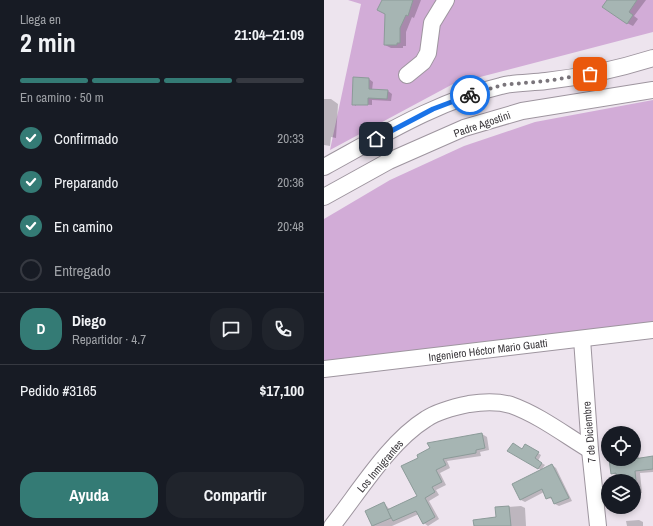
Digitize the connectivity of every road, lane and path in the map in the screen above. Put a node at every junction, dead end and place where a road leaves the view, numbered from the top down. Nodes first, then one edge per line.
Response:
1 (446, 0) edge
2 (653, 58) edge
3 (407, 75) dead end
4 (653, 90) edge
5 (324, 167) edge
6 (324, 197) edge
7 (653, 330) edge
8 (582, 339) junction
9 (324, 369) edge
10 (590, 450) junction
11 (332, 526) edge
12 (598, 526) edge

1 - 3 street
2 - 5 street
4 - 6 street, Padre Agostini
7 - 8 street, Ingeniero Héctor Mario Guatti
8 - 9 street, Ingeniero Héctor Mario Guatti
8 - 10 street, 7 de Diciembre
10 - 11 street, Los Inmigrantes
10 - 12 street, 7 de Diciembre

